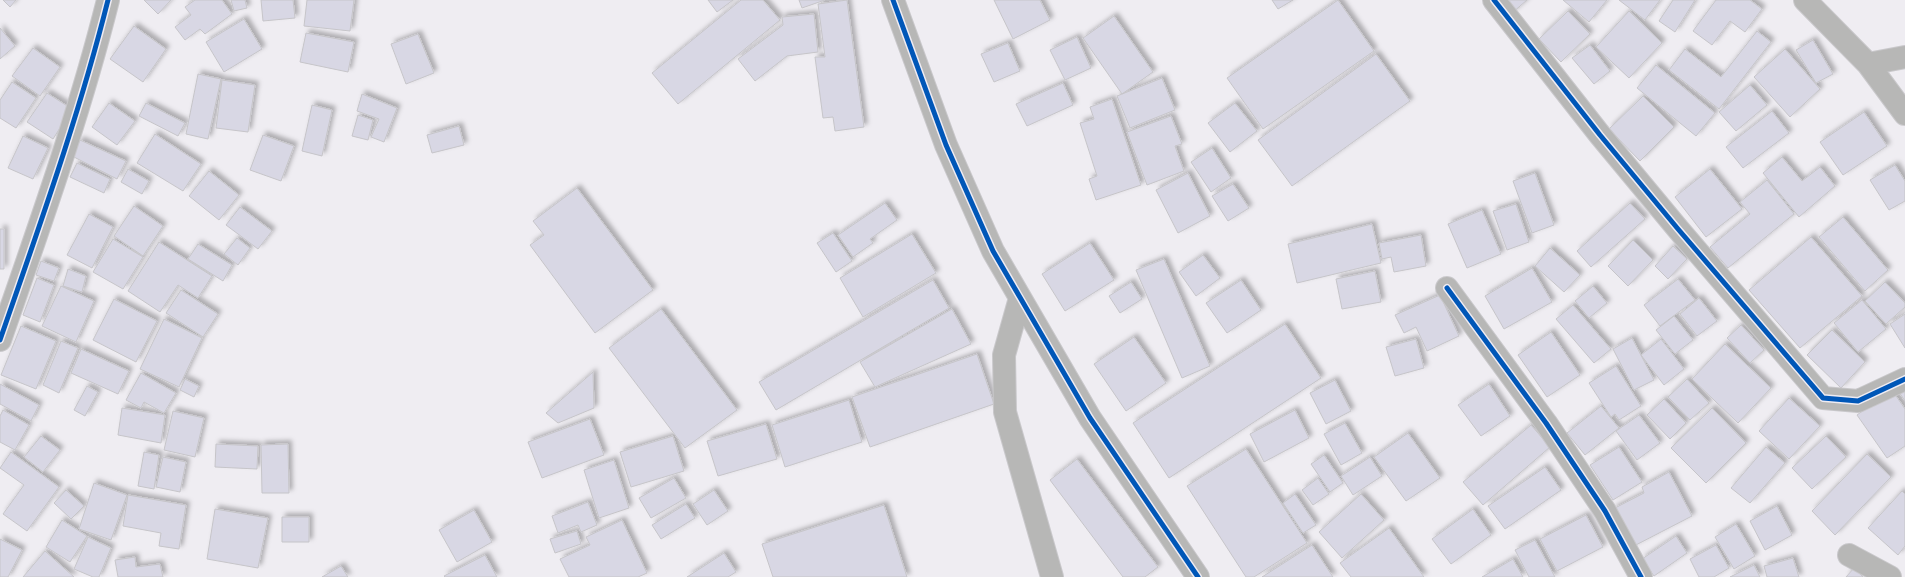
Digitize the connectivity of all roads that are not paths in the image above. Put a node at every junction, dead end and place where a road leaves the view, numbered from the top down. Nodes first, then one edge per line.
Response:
1 (108, 0) edge
2 (893, 0) edge
3 (1494, 0) edge
4 (1805, 0) edge
5 (1905, 57) edge
6 (1868, 64) junction
7 (1905, 114) edge
8 (1447, 288) dead end
9 (1020, 298) junction
10 (0, 340) edge
11 (1905, 379) edge
12 (1849, 555) dead end
13 (1052, 577) edge
14 (1198, 577) edge
15 (1641, 577) edge
16 (1890, 577) edge

1 - 10 street
2 - 9 street
3 - 11 street
4 - 6 street
5 - 6 street
6 - 7 street
8 - 15 street
9 - 13 street
9 - 14 street
12 - 16 street

